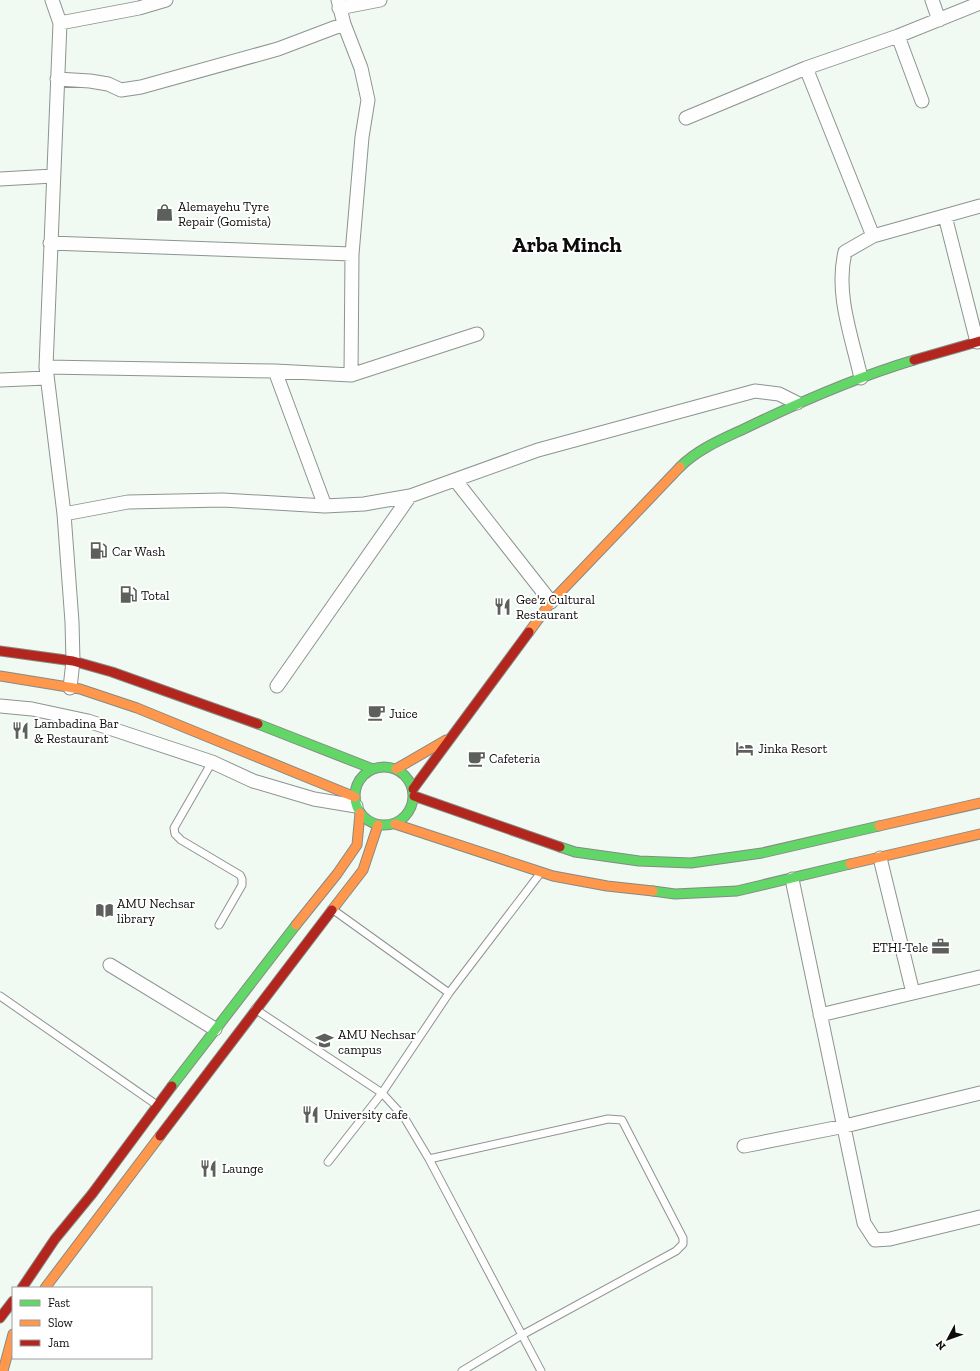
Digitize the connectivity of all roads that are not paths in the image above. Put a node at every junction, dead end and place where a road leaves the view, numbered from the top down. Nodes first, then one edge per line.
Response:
1 (52, 0) edge
2 (166, 0) edge
3 (380, 0) edge
4 (932, 0) edge
5 (980, 3) edge
6 (338, 4) edge
7 (939, 20) junction
8 (60, 23) junction
9 (344, 24) junction
10 (898, 36) junction
11 (806, 68) junction
12 (57, 79) junction
13 (922, 101) dead end
14 (686, 118) dead end
15 (52, 176) junction
16 (0, 180) edge
17 (980, 206) edge
18 (945, 216) junction
19 (872, 236) junction
20 (50, 243) junction
21 (352, 254) junction
22 (477, 334) dead end
23 (978, 342) edge
24 (275, 371) junction
25 (46, 372) junction
26 (351, 374) junction
27 (861, 378) junction
28 (0, 380) edge
29 (797, 403) junction
30 (456, 481) junction
31 (410, 496) junction
32 (325, 506) junction
33 (64, 514) junction
34 (551, 602) junction
35 (0, 651) edge
36 (73, 660) junction
37 (0, 676) edge
38 (277, 686) dead end
39 (70, 688) junction
40 (0, 706) edge
41 (454, 735) junction
42 (212, 762) junction
43 (373, 769) junction
44 (396, 769) junction
45 (413, 792) junction
46 (980, 803) edge
47 (357, 805) junction
48 (395, 824) junction
49 (378, 826) junction
50 (980, 834) edge
51 (880, 858) junction
52 (542, 872) junction
53 (792, 879) junction
54 (332, 909) junction
55 (219, 924) dead end
56 (110, 965) dead end
57 (980, 977) edge
58 (449, 993) junction
59 (913, 993) junction
60 (0, 996) edge
61 (255, 1009) junction
62 (820, 1015) junction
63 (215, 1029) junction
64 (382, 1093) junction
65 (980, 1093) edge
66 (158, 1106) junction
67 (845, 1126) junction
68 (744, 1146) dead end
69 (429, 1159) junction
70 (328, 1162) dead end
71 (980, 1217) edge
72 (23, 1287) edge
73 (46, 1287) edge
74 (12, 1301) edge
75 (0, 1318) edge
76 (522, 1335) junction
77 (12, 1338) edge
78 (3, 1371) edge
79 (462, 1371) edge
80 (541, 1371) edge

1 - 8 street
2 - 8 street
3 - 6 street
4 - 7 street
5 - 7 street
6 - 9 street
7 - 10 street
8 - 12 street
9 - 12 street
9 - 21 street
10 - 11 street
10 - 13 street
11 - 14 street
11 - 19 street
12 - 15 street
15 - 16 street
15 - 20 street
17 - 18 street
18 - 19 street
18 - 23 street
19 - 27 street
20 - 21 street
20 - 25 street
21 - 26 street
22 - 26 street
23 - 27 main road
24 - 25 street
24 - 26 street
24 - 32 street
25 - 28 street
25 - 33 street
27 - 29 main road
29 - 30 street
29 - 34 main road
30 - 31 street
30 - 34 street
31 - 32 street
31 - 38 street
32 - 33 street
33 - 36 street
34 - 41 main road
35 - 36 main road
36 - 39 street
36 - 43 main road
37 - 39 main road
39 - 47 main road
40 - 42 street
41 - 44 main road
41 - 45 main road
42 - 47 street
42 - 55 lane
43 - 44 main road
43 - 47 main road
44 - 45 main road
45 - 46 main road
45 - 48 main road
47 - 49 main road
47 - 63 main road
48 - 49 main road
48 - 52 main road
49 - 54 main road
50 - 51 main road
51 - 53 main road
51 - 59 street
52 - 53 main road
52 - 58 lane
53 - 62 street
54 - 58 lane
54 - 61 main road
56 - 63 street
57 - 59 street
58 - 64 lane
59 - 62 street
60 - 66 lane
61 - 64 lane
61 - 73 main road
62 - 67 street
63 - 66 main road
64 - 69 lane
64 - 70 lane
65 - 67 street
66 - 72 main road
67 - 68 street
67 - 71 street
69 - 76 lane
69 - 76 lane
74 - 75 main road
76 - 79 lane
76 - 80 lane
77 - 78 main road

